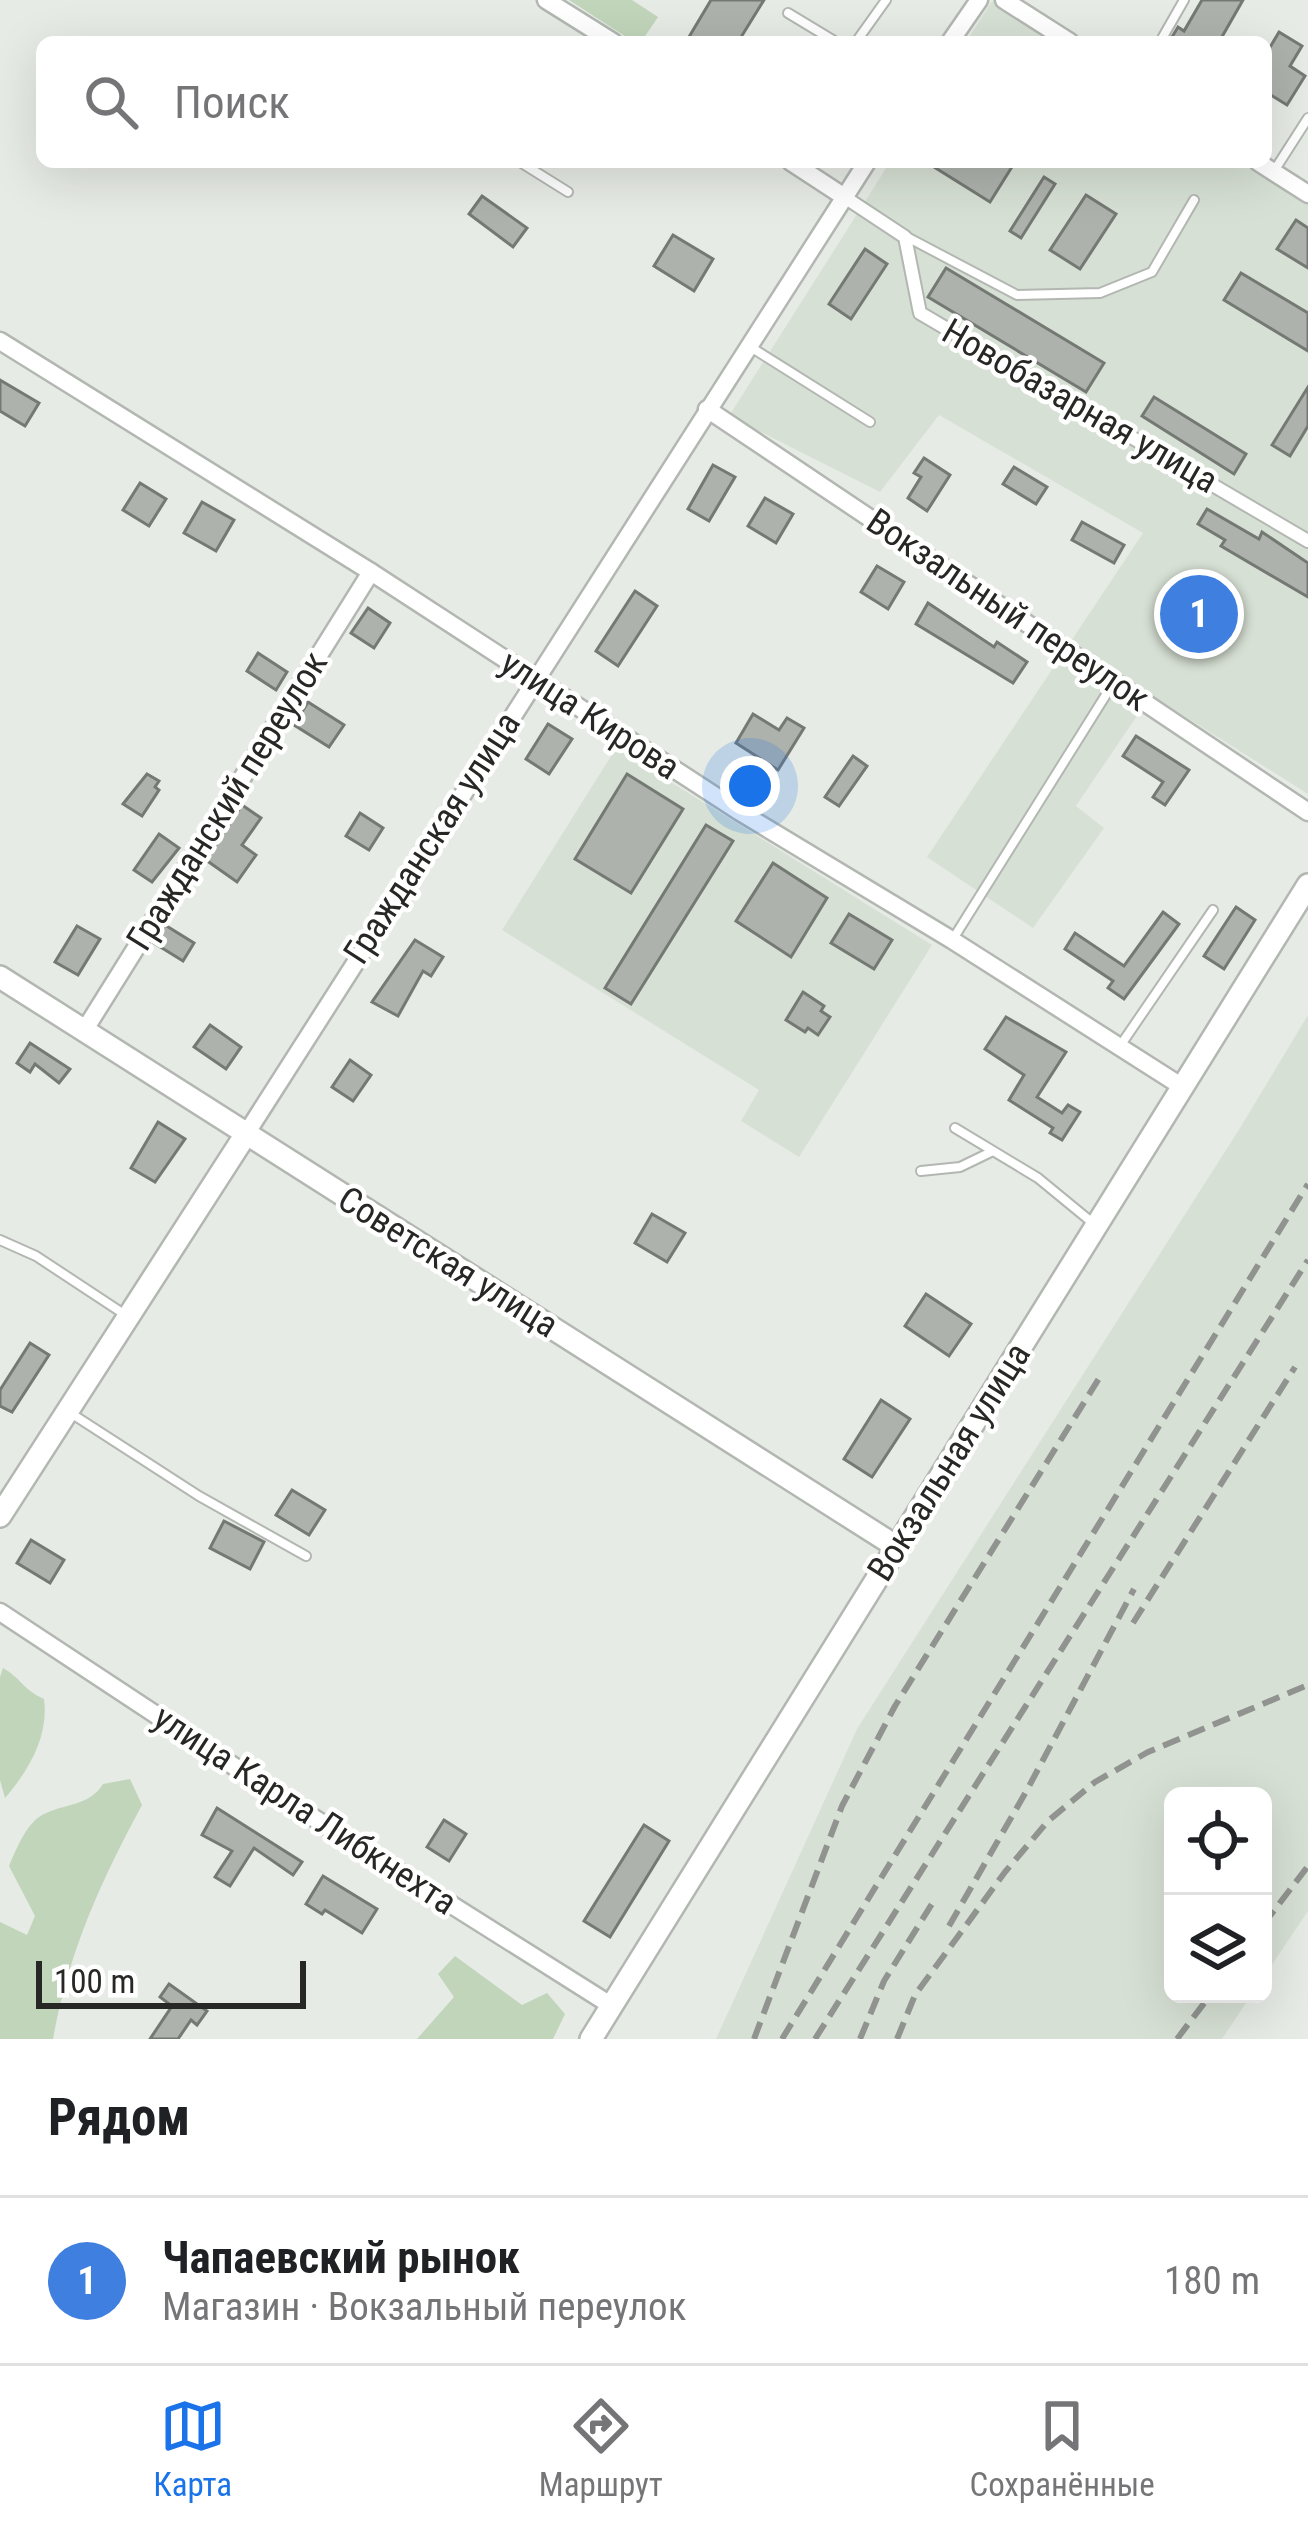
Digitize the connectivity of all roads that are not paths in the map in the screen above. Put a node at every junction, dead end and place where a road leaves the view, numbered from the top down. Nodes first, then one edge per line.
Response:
1 (546, 0) edge
2 (886, 0) edge
3 (979, 0) edge
4 (1004, 0) edge
5 (1184, 0) edge
6 (788, 13) dead end
7 (598, 36) edge
8 (826, 36) edge
9 (860, 36) edge
10 (954, 36) edge
11 (1061, 36) edge
12 (1163, 36) edge
13 (1308, 118) edge
14 (1272, 160) edge
15 (530, 168) edge
16 (800, 168) edge
17 (863, 168) edge
18 (1268, 168) edge
19 (568, 192) dead end
20 (1308, 194) edge
21 (843, 196) junction
22 (1194, 200) dead end
23 (905, 237) junction
24 (0, 341) edge
25 (748, 345) junction
26 (707, 409) junction
27 (870, 422) dead end
28 (1308, 541) edge
29 (371, 572) junction
30 (535, 679) junction
31 (1114, 682) junction
32 (1308, 812) edge
33 (1308, 885) edge
34 (1213, 910) dead end
35 (952, 940) junction
36 (0, 977) edge
37 (84, 1031) junction
38 (1119, 1047) junction
39 (1181, 1086) junction
40 (955, 1128) dead end
41 (246, 1134) junction
42 (993, 1151) junction
43 (921, 1171) dead end
44 (1095, 1225) junction
45 (0, 1240) edge
46 (129, 1317) junction
47 (68, 1411) junction
48 (0, 1516) edge
49 (897, 1547) junction
50 (306, 1556) dead end
51 (0, 1612) edge
52 (611, 2006) junction
53 (591, 2039) edge

1 - 7 street
2 - 9 lane
3 - 10 street
4 - 11 street
5 - 12 lane
6 - 8 lane
13 - 14 lane
15 - 19 lane
16 - 21 street
17 - 21 street, Гражданская улица
18 - 20 street
21 - 23 street
21 - 25 street, Гражданская улица
22 - 23 lane
23 - 28 street, Новобазарная улица
24 - 29 street, улица Кирова
25 - 26 street, Гражданская улица
25 - 27 lane
26 - 30 street, Гражданская улица
26 - 31 street, Вокзальный переулок
29 - 30 street, улица Кирова
29 - 37 street, Гражданский переулок
30 - 35 street, улица Кирова
30 - 41 street, Гражданская улица
31 - 32 street, Вокзальный переулок
31 - 35 lane
33 - 39 street, Вокзальная улица
34 - 38 lane
35 - 38 street, улица Кирова
36 - 37 street, Советская улица
37 - 41 street, Советская улица
38 - 39 street, улица Кирова
39 - 44 street, Вокзальная улица
40 - 42 lane
41 - 46 street, Гражданская улица
41 - 49 street, Советская улица
42 - 43 lane
42 - 44 lane
44 - 49 street, Вокзальная улица
45 - 46 lane
46 - 47 street, Гражданская улица
47 - 48 street, Гражданская улица
47 - 50 lane
49 - 52 street, Вокзальная улица
51 - 52 street, улица Карла Либкнехта
52 - 53 street, Вокзальная улица

